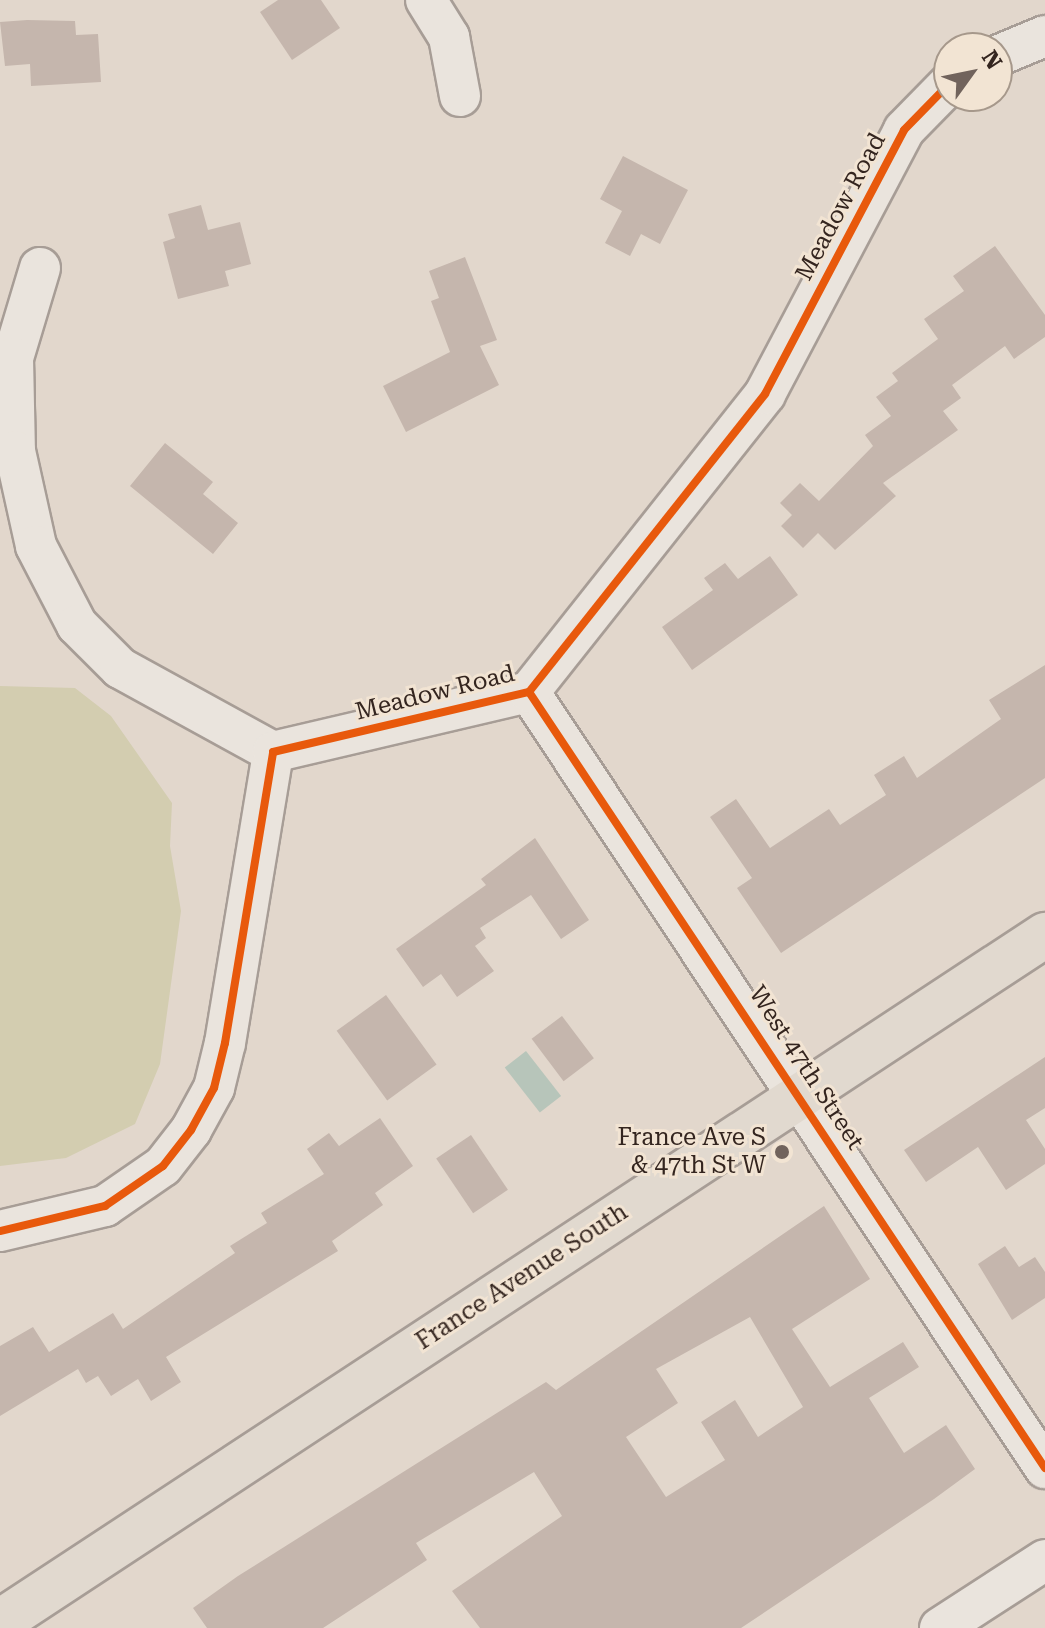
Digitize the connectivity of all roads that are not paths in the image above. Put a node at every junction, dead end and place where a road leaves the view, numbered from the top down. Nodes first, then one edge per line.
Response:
1 (426, 0) edge
2 (454, 18) edge
3 (1045, 36) edge
4 (1013, 49) edge
5 (460, 96) dead end
6 (933, 100) edge
7 (40, 268) dead end
8 (529, 692) junction
9 (273, 752) junction
10 (1045, 935) edge
11 (800, 1093) junction
12 (0, 1231) edge
13 (1045, 1468) edge
14 (1045, 1560) edge
15 (0, 1622) edge
16 (940, 1628) edge

1 - 2 street
2 - 5 street
3 - 4 street
6 - 8 street, Meadow Road
7 - 9 street
8 - 9 street, Meadow Road
8 - 11 street, West 47th Street
9 - 12 street
10 - 11 main road, France Avenue South
11 - 13 street, West 47th Street
11 - 15 main road, France Avenue South
14 - 16 street

